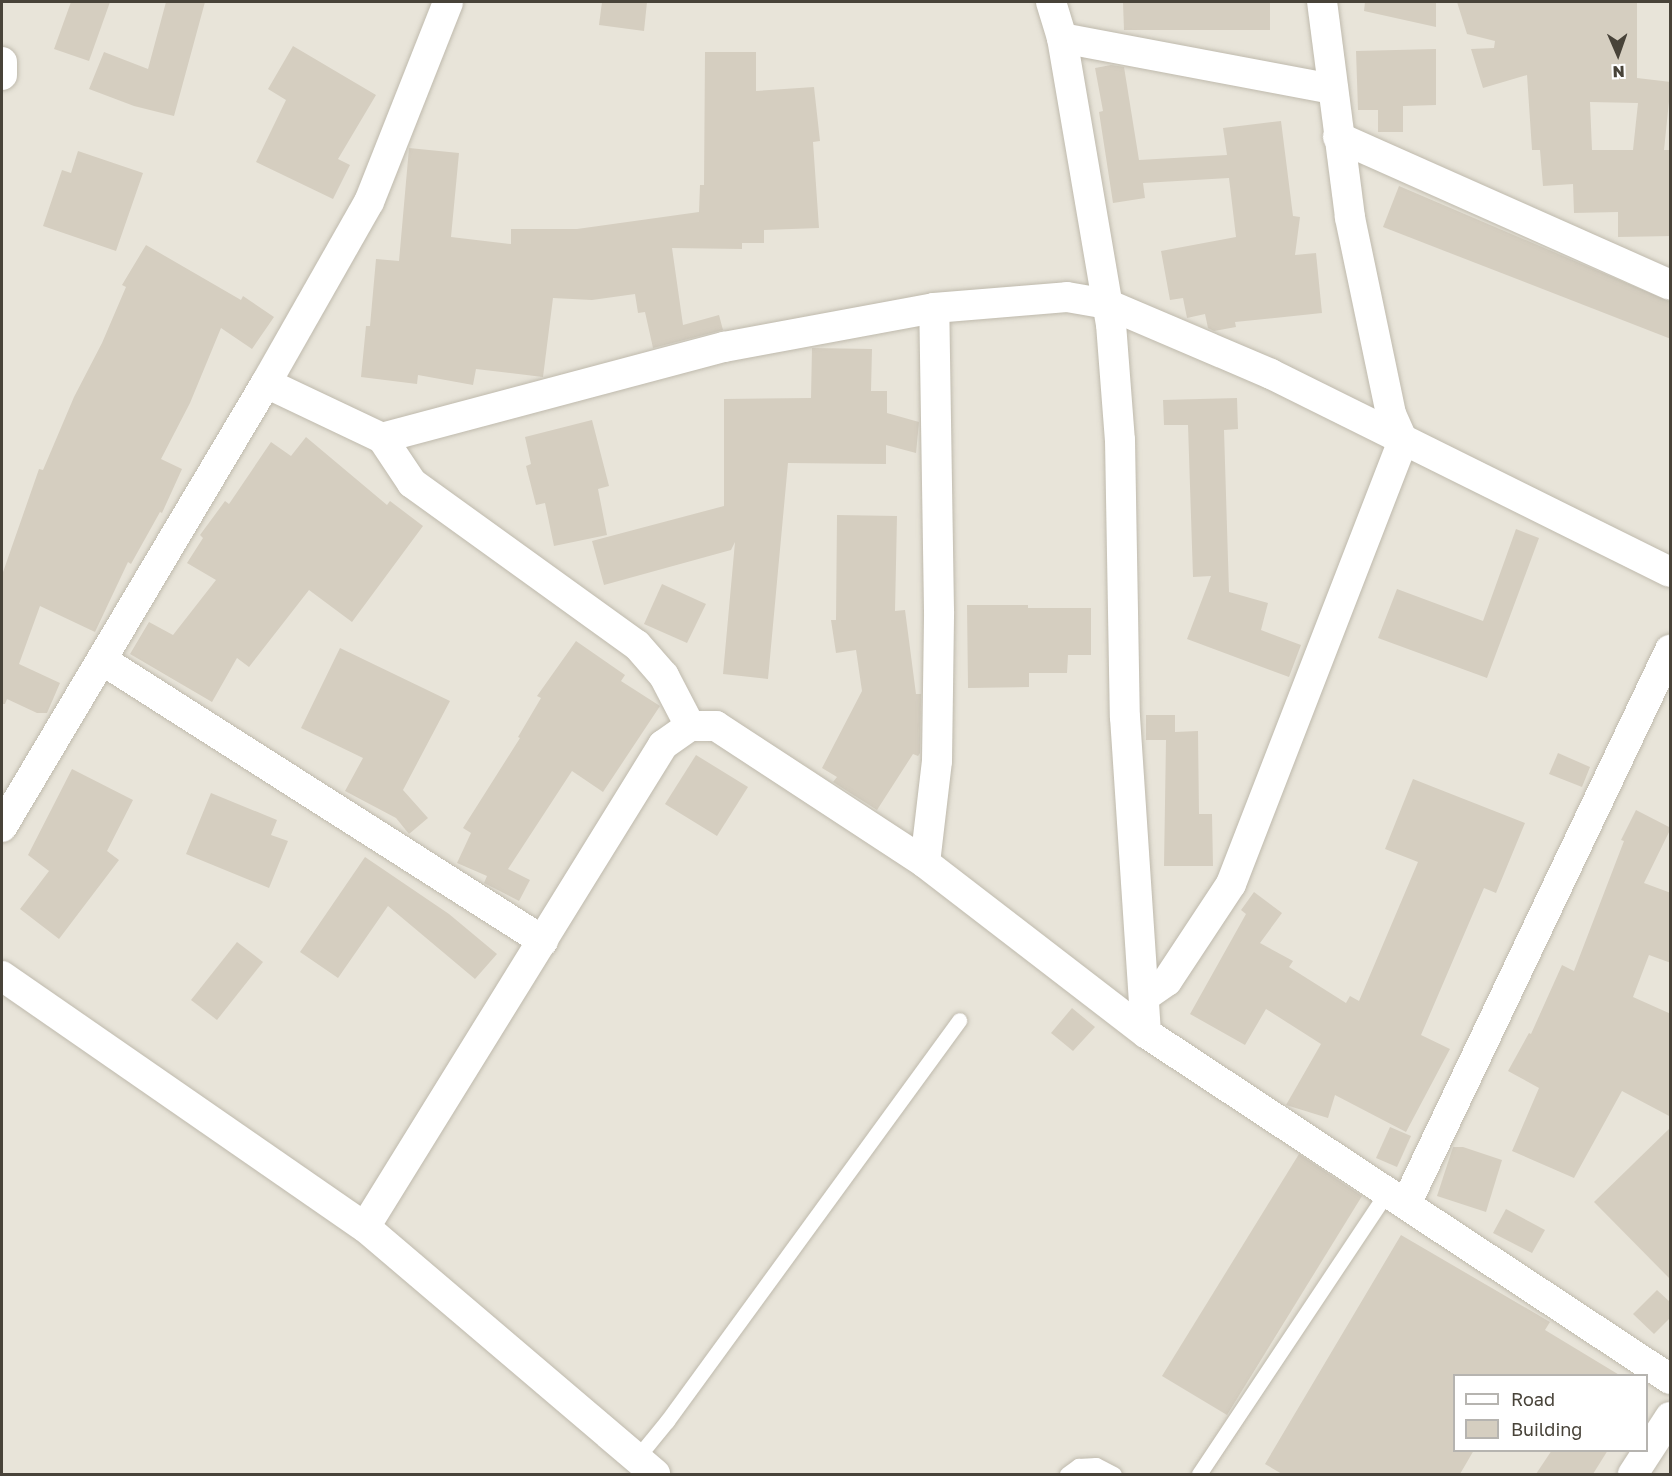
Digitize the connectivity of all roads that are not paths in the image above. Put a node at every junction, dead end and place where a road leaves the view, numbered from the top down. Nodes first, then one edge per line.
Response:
1 (448, 2) edge
2 (1052, 2) edge
3 (1322, 2) edge
4 (1062, 38) junction
5 (2, 62) edge
6 (2, 75) edge
7 (1332, 88) junction
8 (1338, 137) junction
9 (1671, 285) edge
10 (1107, 304) junction
11 (934, 308) junction
12 (266, 383) junction
13 (382, 438) junction
14 (1403, 441) junction
15 (1671, 572) edge
16 (1671, 650) edge
17 (102, 660) junction
18 (690, 726) junction
19 (2, 826) edge
20 (925, 863) junction
21 (543, 941) junction
22 (2, 976) edge
23 (1144, 997) junction
24 (959, 1020) dead end
25 (1146, 1033) junction
26 (1397, 1198) junction
27 (364, 1227) junction
28 (1671, 1379) edge
29 (1671, 1417) edge
30 (1648, 1452) edge
31 (1648, 1452) edge
32 (646, 1467) edge
33 (1067, 1474) edge
34 (1114, 1474) edge
35 (1199, 1474) edge
36 (1633, 1474) edge

1 - 12 street
2 - 4 street
3 - 7 street
4 - 7 street
4 - 10 street
5 - 6 street
7 - 8 street
8 - 9 street
8 - 14 street
10 - 11 street
10 - 14 street
10 - 23 street
11 - 13 street
11 - 20 street
12 - 13 street
12 - 17 street
13 - 18 street
14 - 15 street
14 - 23 street
16 - 26 street
17 - 19 street
17 - 21 street
18 - 20 street
18 - 21 street
20 - 25 street
21 - 27 street
22 - 27 street
23 - 25 street
24 - 32 lane
25 - 26 street
26 - 28 street
26 - 35 lane
27 - 32 street
29 - 31 street
30 - 36 street
33 - 34 lane

